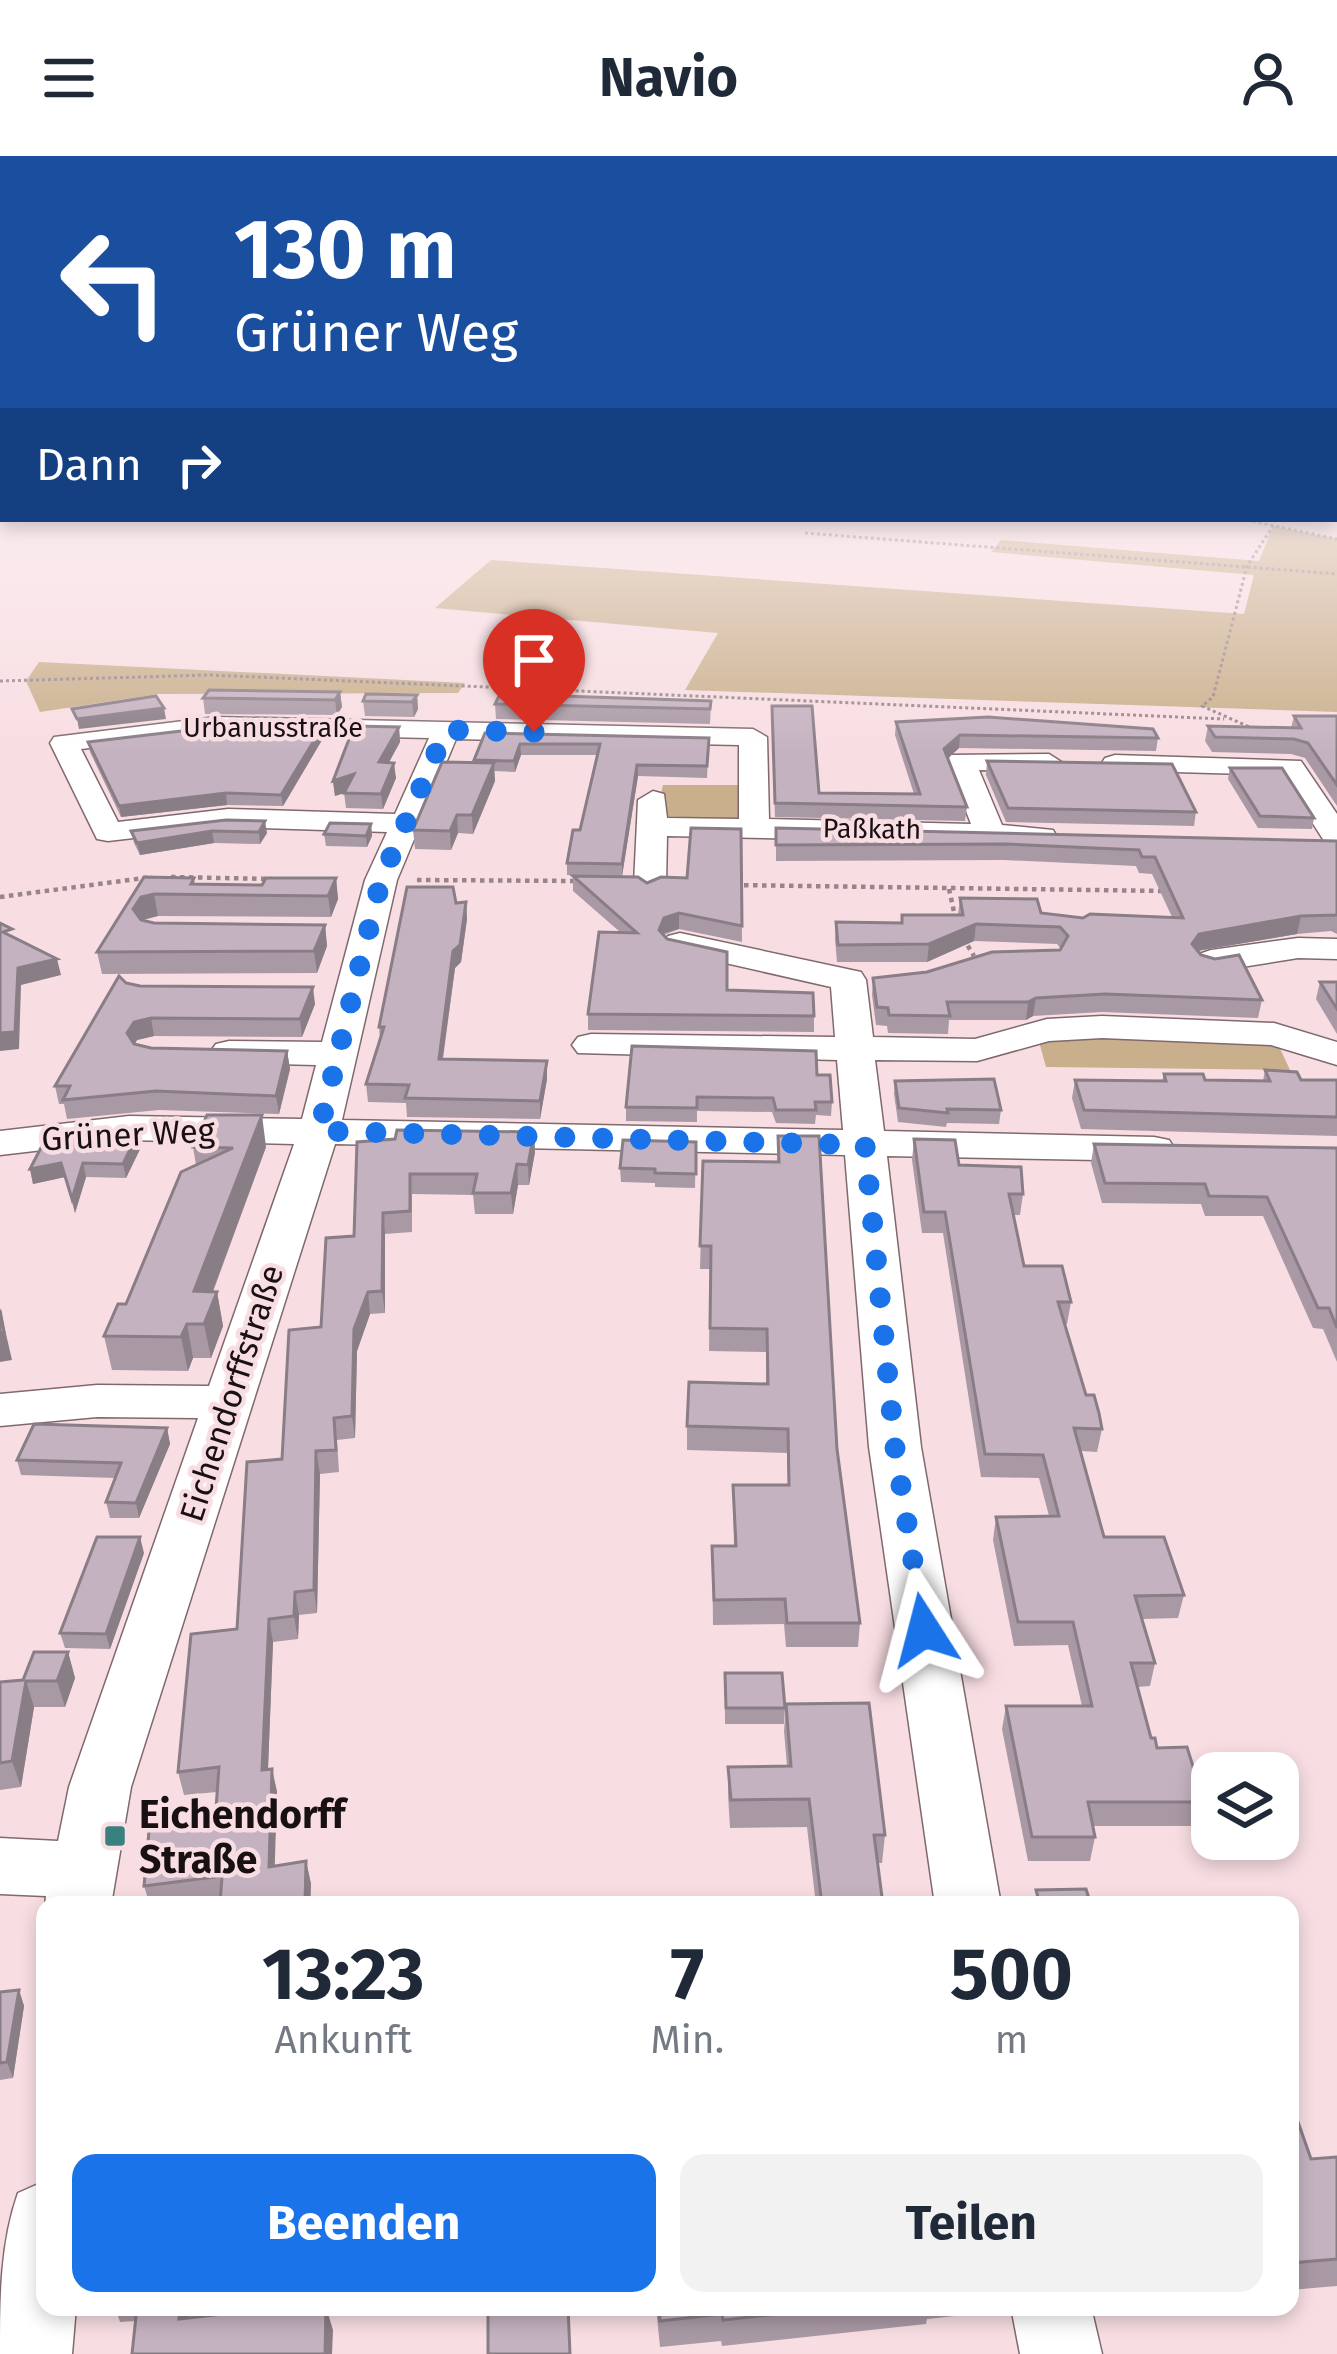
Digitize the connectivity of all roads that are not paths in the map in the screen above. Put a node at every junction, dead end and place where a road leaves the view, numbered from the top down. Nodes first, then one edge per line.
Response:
1 (446, 730) junction
2 (403, 823) junction
3 (754, 827) junction
4 (990, 833) junction
5 (1070, 839) edge
6 (1330, 842) edge
7 (650, 884) edge
8 (680, 943) edge
9 (1337, 949) edge
10 (1211, 961) edge
11 (886, 979) edge
12 (848, 980) junction
13 (307, 989) edge
14 (354, 989) junction
15 (591, 1045) dead end
16 (855, 1048) junction
17 (200, 1052) edge
18 (338, 1054) junction
19 (1337, 1054) edge
20 (319, 1131) junction
21 (0, 1143) edge
22 (865, 1145) junction
23 (1195, 1150) edge
24 (228, 1402) junction
25 (0, 1410) edge
26 (0, 1866) edge
27 (80, 1888) edge
28 (967, 1896) edge
29 (36, 2306) edge
30 (1053, 2316) edge
31 (31, 2354) edge
32 (1061, 2354) edge

1 - 2 street
1 - 2 street, Urbanusstraße
1 - 3 street, Urbanusstraße
2 - 14 street, Eichendorffstraße
3 - 4 street, Paßkath
3 - 7 street, Paßkath
4 - 5 street, Paßkath
4 - 6 street
8 - 12 street
9 - 10 street
11 - 12 street
12 - 16 street
13 - 14 street
14 - 18 street, Eichendorffstraße
15 - 16 street
16 - 19 street
16 - 22 street
17 - 18 street
18 - 20 street, Eichendorffstraße
20 - 21 street, Grüner Weg
20 - 22 street, Grüner Weg
20 - 24 street, Eichendorffstraße
22 - 23 street, Grüner Weg
22 - 28 street
24 - 25 street
24 - 27 street, Eichendorffstraße
26 - 27 street
29 - 31 street
30 - 32 street

